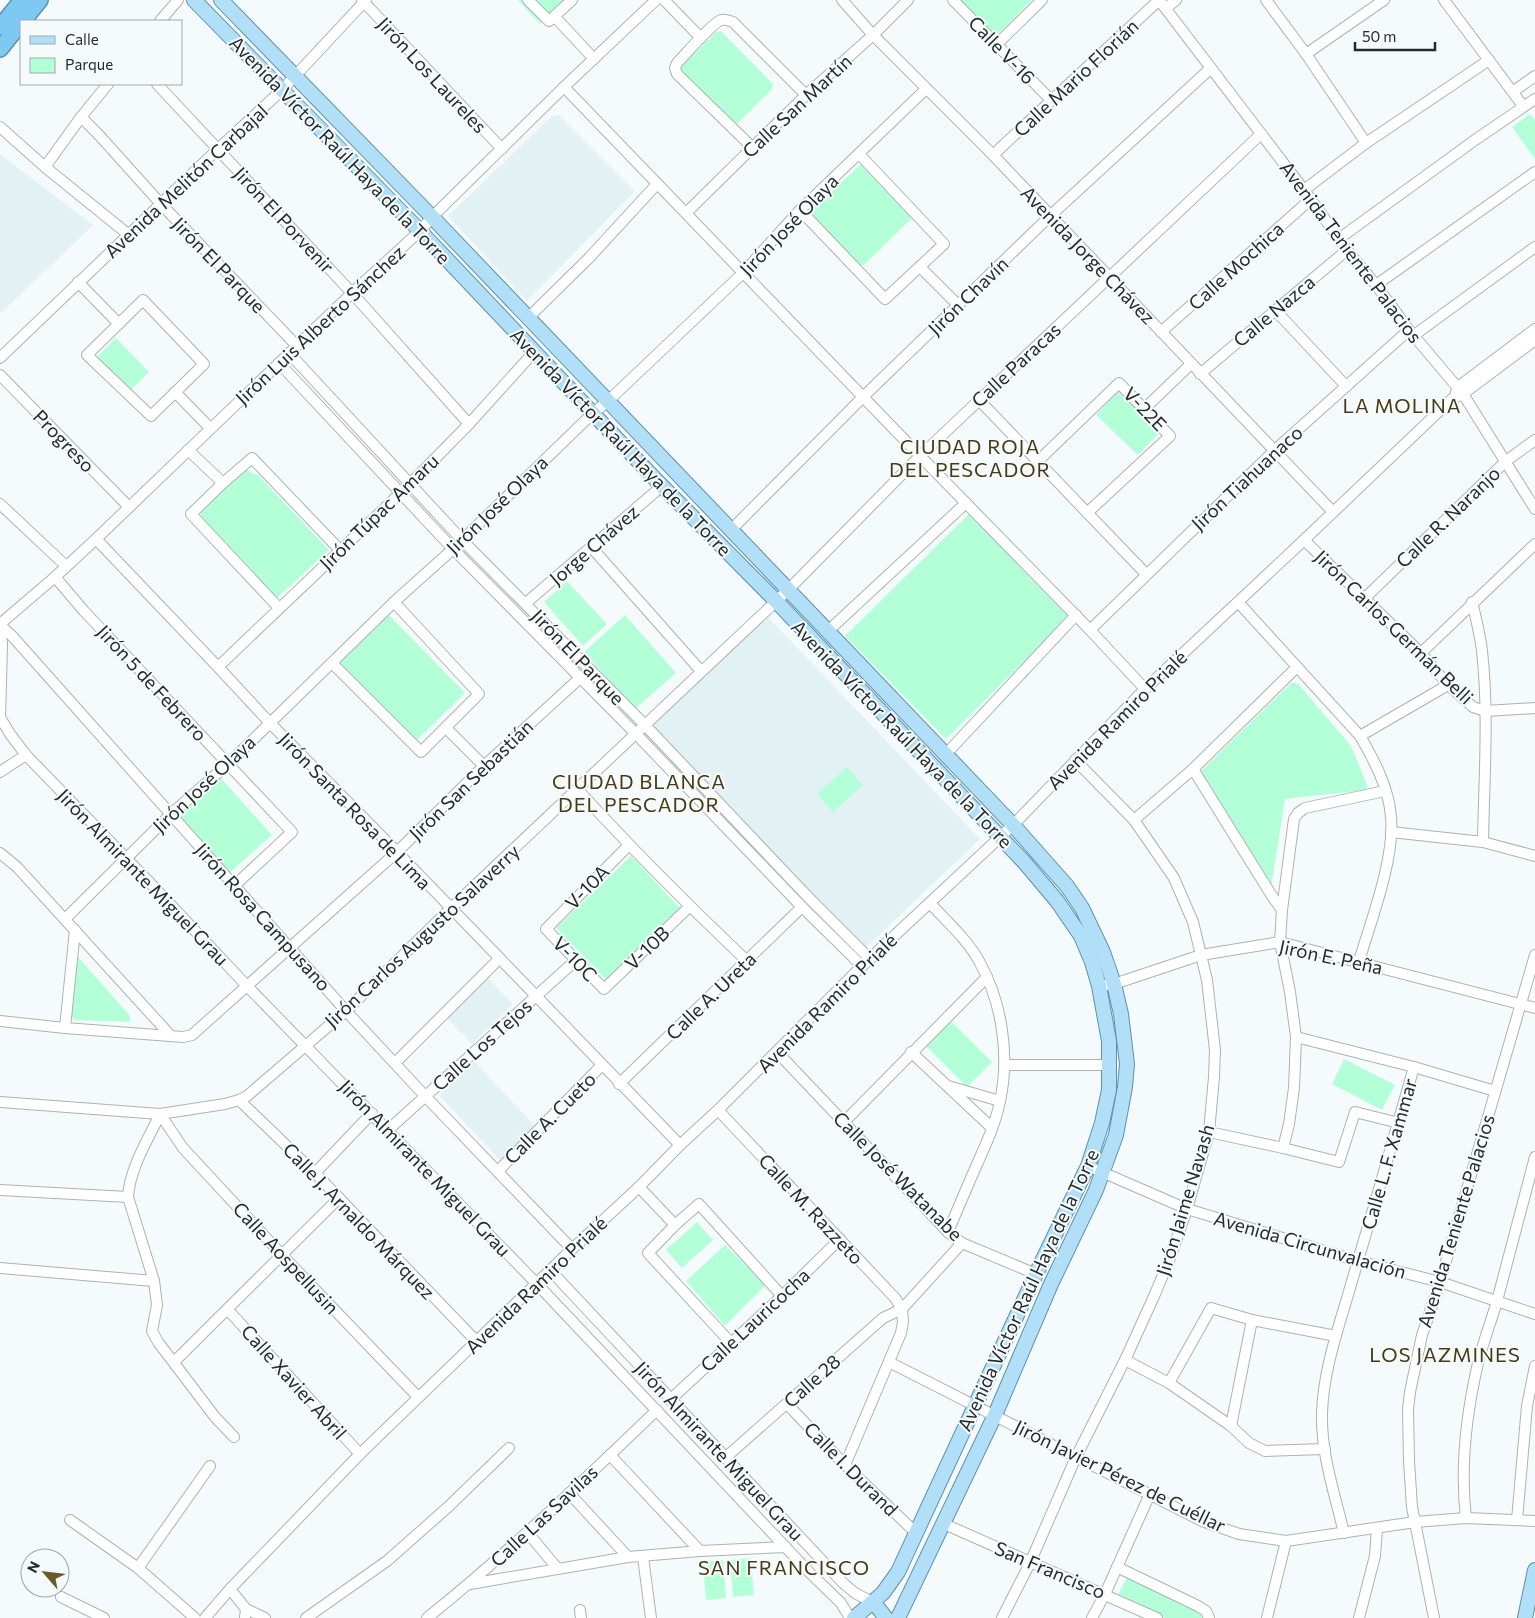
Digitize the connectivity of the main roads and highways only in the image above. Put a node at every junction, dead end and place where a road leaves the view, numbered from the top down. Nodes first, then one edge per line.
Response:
1 (22, 0) edge
2 (40, 0) edge
3 (194, 0) edge
4 (221, 0) edge
5 (24, 20) edge
6 (20, 24) edge
7 (0, 27) edge
8 (0, 49) edge
9 (1535, 1570) edge
10 (874, 1602) junction
11 (901, 1617) edge
12 (852, 1618) edge
13 (886, 1618) edge
14 (1525, 1618) edge

1 - 7 highway
2 - 5 highway
3 - 10 main road, Avenida Víctor Raúl Haya de la Torre
4 - 11 main road, Avenida Víctor Raúl Haya de la Torre
6 - 8 highway
9 - 14 main road
10 - 12 main road, Avenida Víctor Raúl Haya de la Torre
10 - 13 main road

